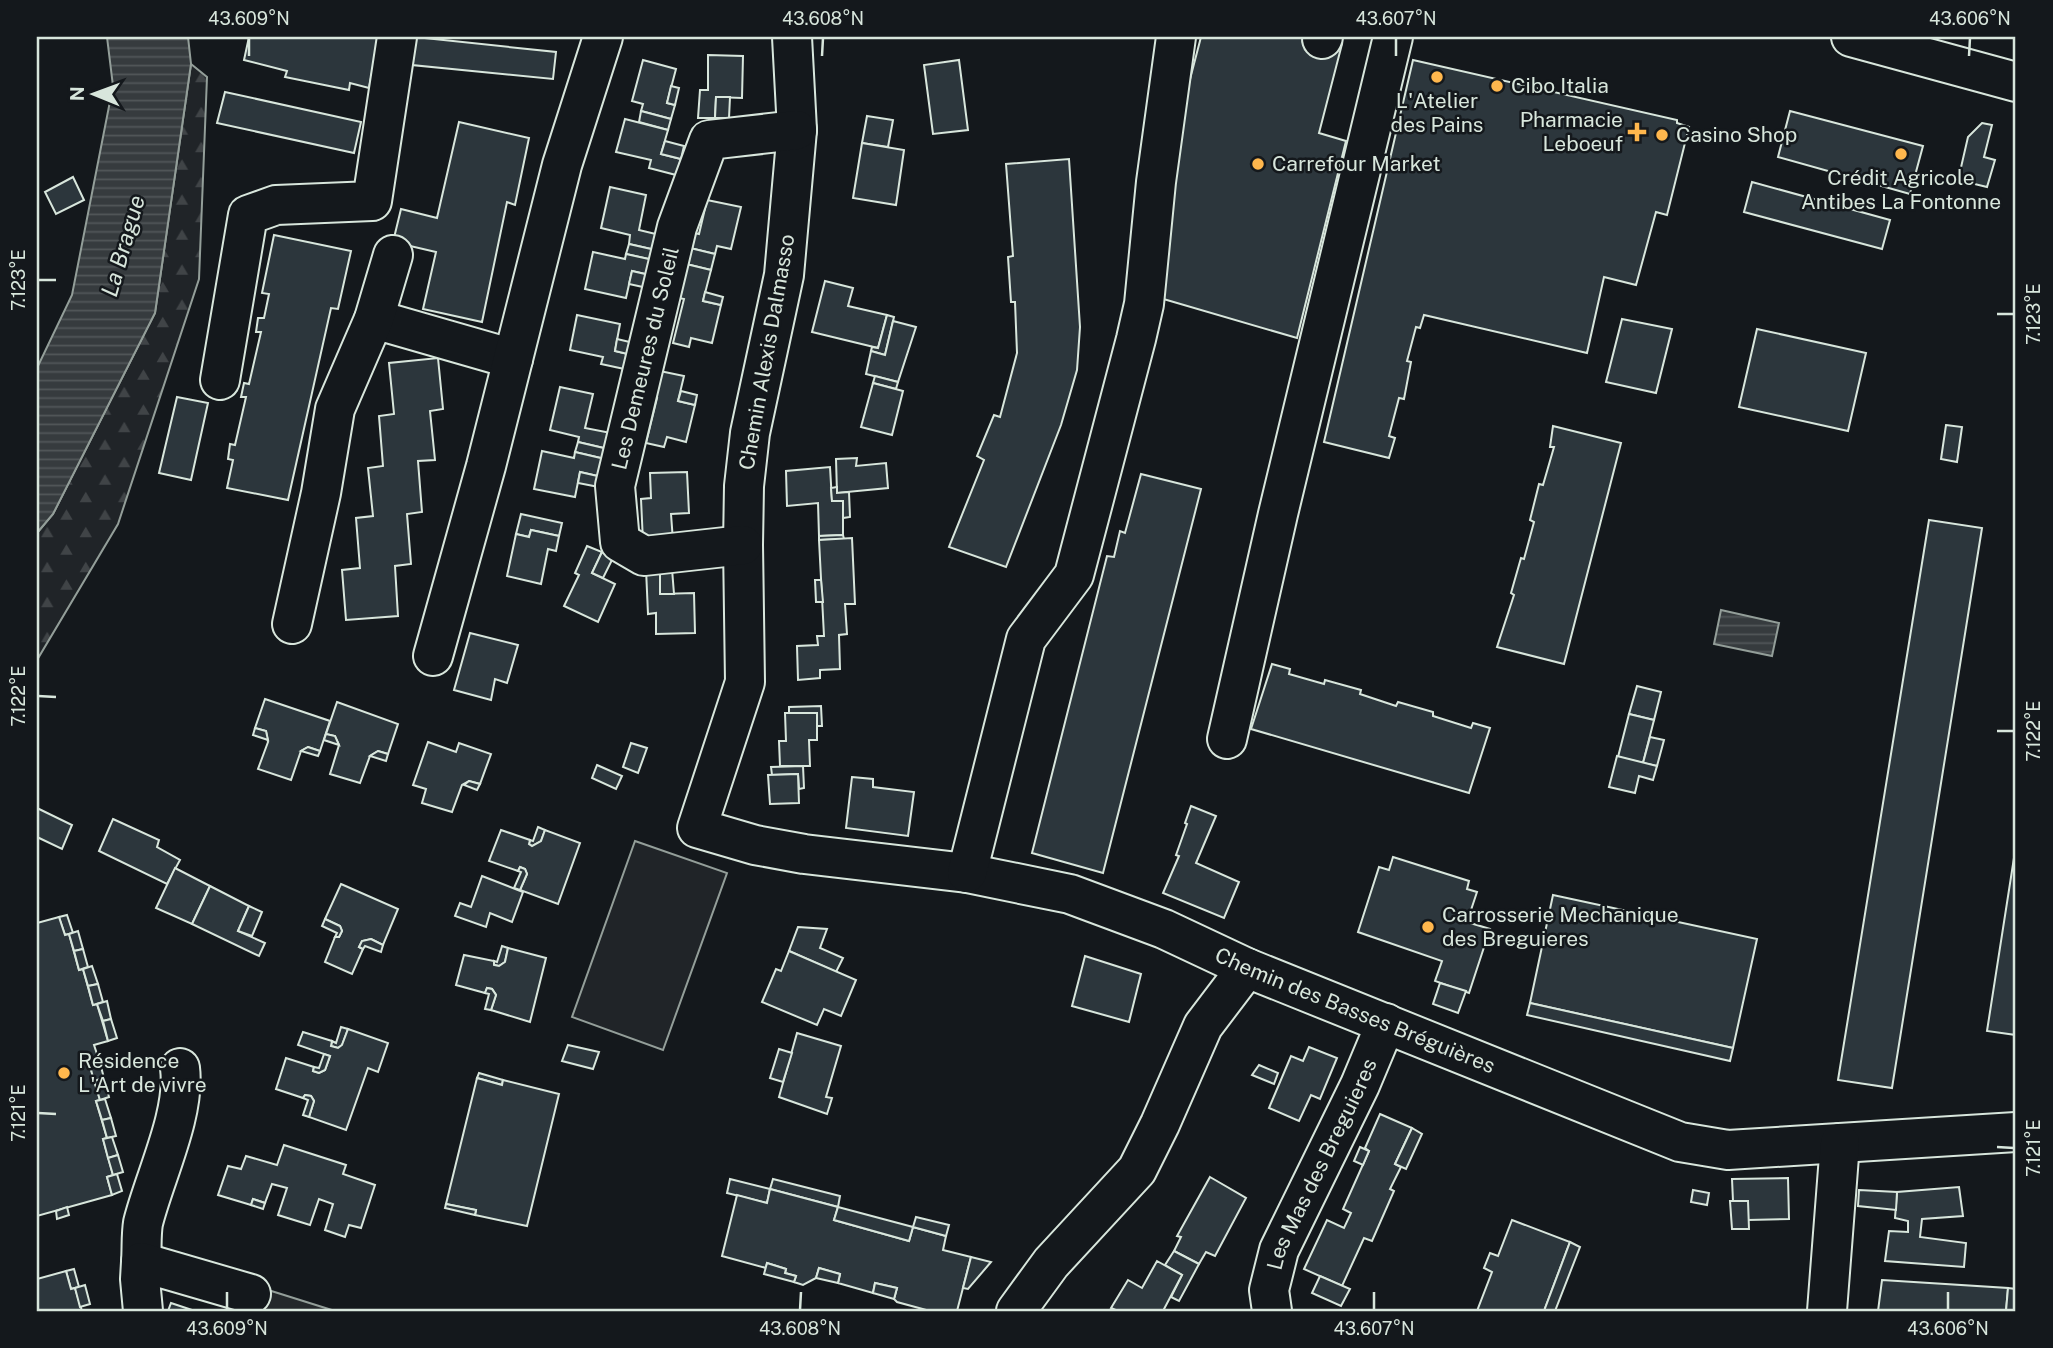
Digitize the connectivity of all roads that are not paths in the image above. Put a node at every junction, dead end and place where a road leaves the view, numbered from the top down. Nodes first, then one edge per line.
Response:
1 (397, 37) edge
2 (603, 37) edge
3 (792, 37) edge
4 (1176, 37) edge
5 (1393, 37) edge
6 (1851, 37) edge
7 (2016, 82) edge
8 (797, 130) junction
9 (393, 255) dead end
10 (374, 319) junction
11 (513, 359) junction
12 (219, 380) dead end
13 (743, 544) junction
14 (292, 624) dead end
15 (433, 656) dead end
16 (1227, 739) dead end
17 (697, 828) joint
18 (968, 873) junction
19 (1247, 968) junction
20 (1387, 1023) junction
21 (180, 1068) dead end
22 (2016, 1132) edge
23 (1840, 1143) junction
24 (141, 1262) junction
25 (251, 1294) dead end
26 (143, 1311) edge
27 (1016, 1311) edge
28 (1272, 1311) edge
29 (1828, 1311) edge

1 - 12 street
2 - 11 street
3 - 8 street, Chemin Alexis Dalmasso
4 - 18 street
5 - 16 street
6 - 7 street
8 - 13 street, Chemin Alexis Dalmasso
8 - 13 street, Les Demeures du Soleil
9 - 10 street
10 - 11 street
10 - 14 street
11 - 15 street
13 - 17 street, Chemin Alexis Dalmasso
17 - 18 street, Chemin des Basses Bréguières
18 - 19 street, Chemin des Basses Bréguières
19 - 20 street, Chemin des Basses Bréguières
19 - 27 street
20 - 23 street, Chemin des Basses Bréguières
20 - 28 street, Les Mas des Breguieres
21 - 24 street
22 - 23 street, Chemin des Basses Bréguières
23 - 29 street
24 - 25 street
24 - 26 street

